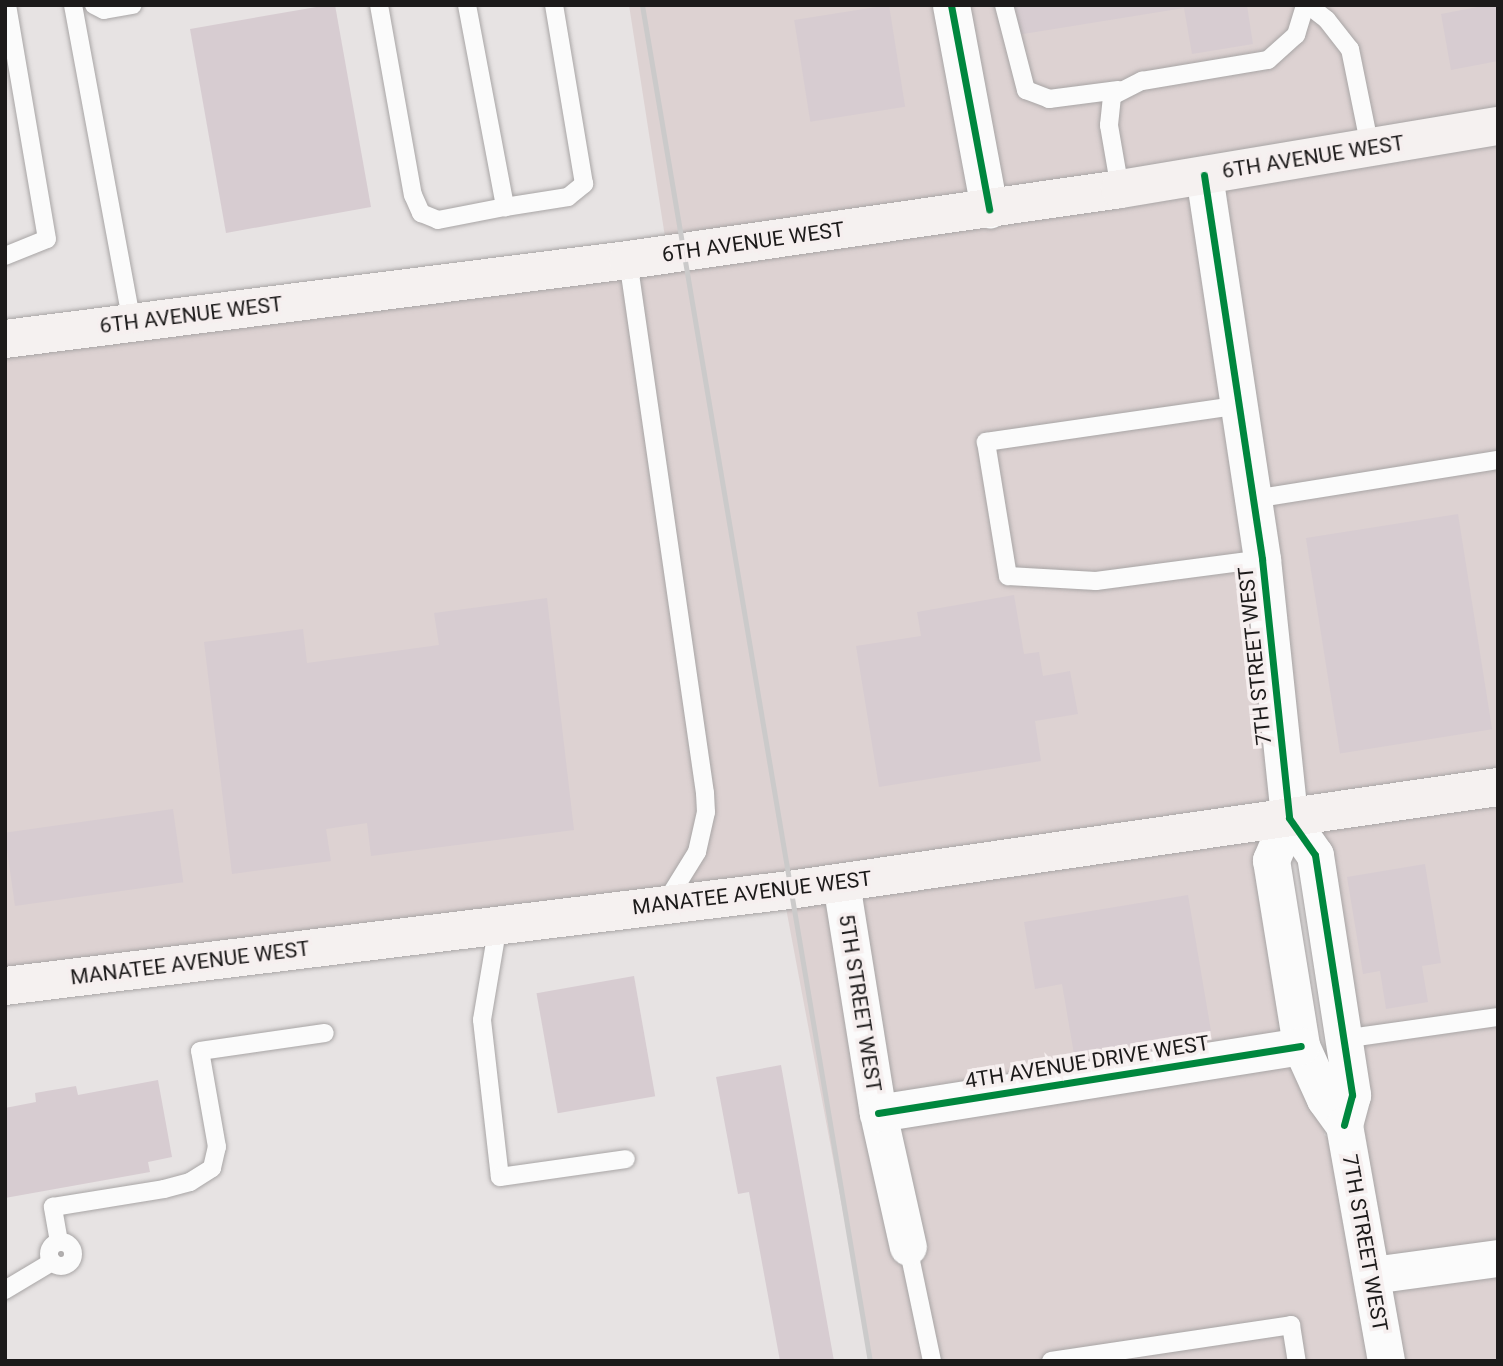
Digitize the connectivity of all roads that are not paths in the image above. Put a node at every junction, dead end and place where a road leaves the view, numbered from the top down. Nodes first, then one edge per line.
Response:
1 (7, 5) edge
2 (73, 5) edge
3 (94, 5) edge
4 (133, 5) edge
5 (379, 5) edge
6 (467, 5) edge
7 (554, 5) edge
8 (951, 5) edge
9 (1004, 5) edge
10 (1307, 5) edge
11 (1118, 90) junction
12 (1498, 126) edge
13 (1370, 148) junction
14 (1204, 175) junction
15 (1120, 188) junction
16 (505, 207) junction
17 (989, 209) junction
18 (5, 256) edge
19 (628, 260) junction
20 (132, 323) junction
21 (5, 339) edge
22 (1242, 405) junction
23 (1498, 460) edge
24 (1254, 499) junction
25 (1262, 559) junction
26 (1498, 787) edge
27 (1289, 818) junction
28 (841, 883) junction
29 (663, 905) junction
30 (498, 925) junction
31 (5, 986) edge
32 (1498, 1017) edge
33 (325, 1033) dead end
34 (1343, 1039) junction
35 (1301, 1046) junction
36 (877, 1112) junction
37 (1344, 1125) junction
38 (626, 1159) dead end
39 (908, 1247) joint
40 (1498, 1258) edge
41 (1373, 1275) junction
42 (5, 1290) edge
43 (932, 1361) edge
44 (1051, 1361) edge
45 (1297, 1361) edge
46 (1386, 1361) edge

1 - 18 lane
2 - 20 lane
3 - 4 lane
5 - 16 lane
6 - 16 lane
7 - 16 lane
8 - 17 street
9 - 11 lane
10 - 11 lane
10 - 13 lane
11 - 15 lane
12 - 13 main road, 6TH AVENUE WEST
13 - 14 main road, 6TH AVENUE WEST
14 - 15 main road, 6TH AVENUE WEST
14 - 22 street, 7TH STREET WEST
15 - 17 main road, 6TH AVENUE WEST
17 - 19 main road, 6TH AVENUE WEST
19 - 20 main road, 6TH AVENUE WEST
19 - 29 lane
20 - 21 main road, 6TH AVENUE WEST
22 - 24 street, 7TH STREET WEST
22 - 25 lane
23 - 24 lane
24 - 25 street, 7TH STREET WEST
25 - 27 street, 7TH STREET WEST
26 - 27 main road, MANATEE AVENUE WEST
27 - 28 main road, MANATEE AVENUE WEST
27 - 34 street, 7TH STREET WEST
27 - 35 street, 7TH STREET WEST
28 - 29 main road, MANATEE AVENUE WEST
28 - 36 street, 5TH STREET WEST
29 - 30 main road, MANATEE AVENUE WEST
30 - 31 main road, MANATEE AVENUE WEST
30 - 38 lane
32 - 34 lane
33 - 42 lane
34 - 37 street, 7TH STREET WEST
35 - 36 street, 4TH AVENUE DRIVE WEST
35 - 37 street, 7TH STREET WEST
36 - 39 street, 5TH STREET WEST
37 - 41 street, 7TH STREET WEST
39 - 43 lane
40 - 41 street
41 - 46 street, 7TH STREET WEST
44 - 45 lane

